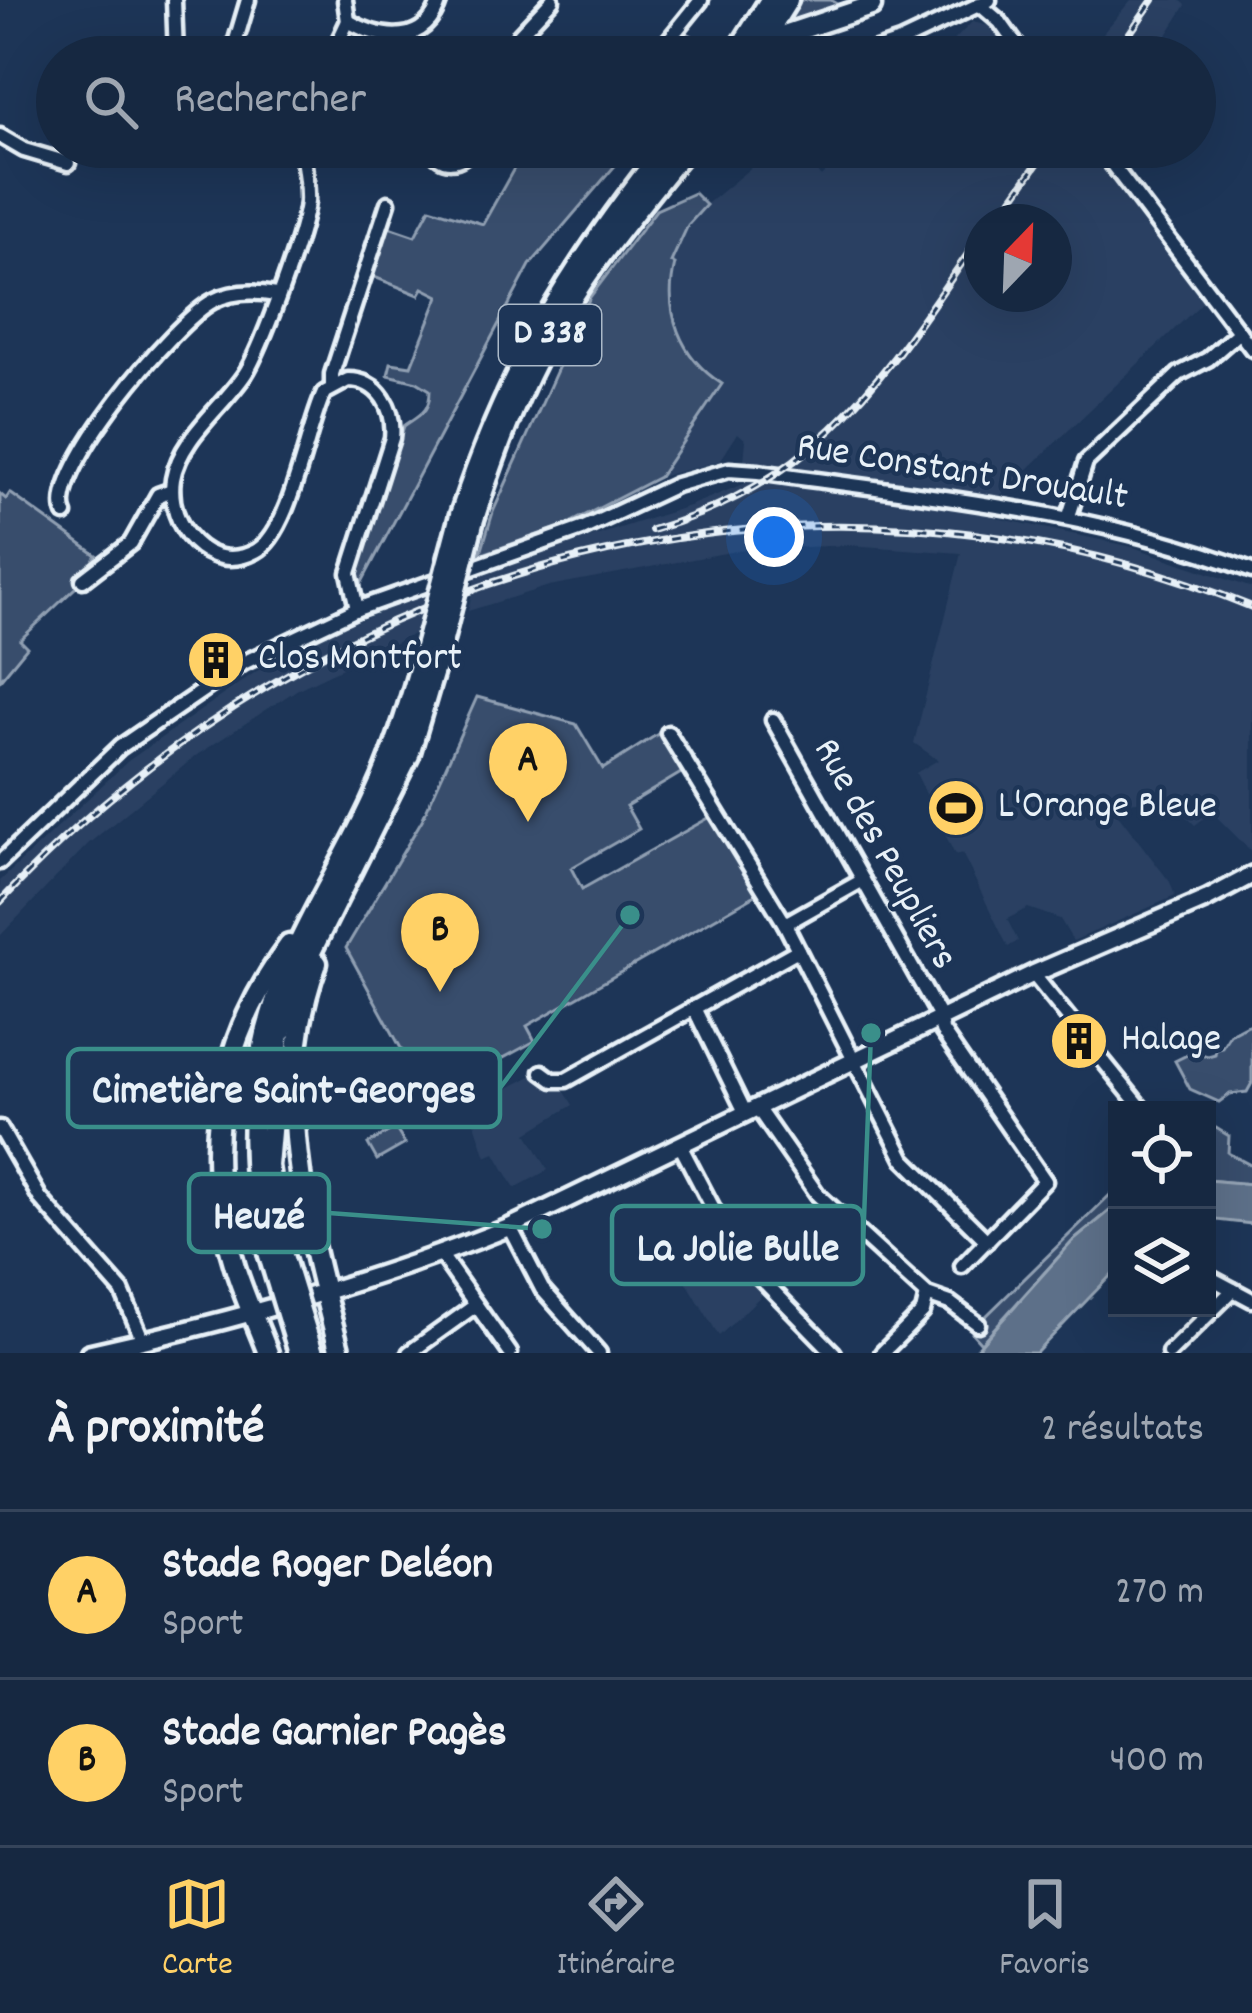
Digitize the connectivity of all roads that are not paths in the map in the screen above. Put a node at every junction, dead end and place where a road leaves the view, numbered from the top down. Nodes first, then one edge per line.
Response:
1 (174, 0) edge
2 (248, 0) edge
3 (345, 0) edge
4 (440, 0) edge
5 (552, 0) edge
6 (701, 0) edge
7 (746, 0) edge
8 (770, 0) edge
9 (788, 0) edge
10 (841, 0) edge
11 (982, 2) edge
12 (881, 3) edge
13 (348, 21) junction
14 (411, 34) joint
15 (175, 36) edge
16 (237, 36) edge
17 (341, 36) edge
18 (384, 36) edge
19 (400, 36) edge
20 (520, 36) edge
21 (672, 36) edge
22 (738, 36) edge
23 (747, 36) edge
24 (767, 36) edge
25 (781, 36) edge
26 (912, 36) edge
27 (1010, 36) edge
28 (0, 136) edge
29 (36, 154) edge
30 (303, 168) edge
31 (650, 168) edge
32 (670, 168) edge
33 (1115, 168) edge
34 (388, 203) dead end
35 (277, 295) junction
36 (1239, 332) junction
37 (1252, 349) edge
38 (332, 386) junction
39 (172, 490) junction
40 (64, 514) dead end
41 (1070, 516) junction
42 (467, 517) junction
43 (1252, 571) edge
44 (83, 580) dead end
45 (357, 609) junction
46 (436, 638) junction
47 (773, 720) dead end
48 (668, 733) dead end
49 (0, 862) edge
50 (1252, 875) edge
51 (350, 880) junction
52 (862, 880) junction
53 (318, 906) junction
54 (785, 924) junction
55 (798, 950) junction
56 (1033, 974) junction
57 (694, 1008) junction
58 (941, 1019) junction
59 (857, 1060) junction
60 (542, 1072) dead end
61 (1135, 1101) edge
62 (752, 1112) junction
63 (0, 1128) edge
64 (681, 1147) junction
65 (511, 1227) junction
66 (987, 1241) junction
67 (275, 1251) junction
68 (441, 1255) junction
69 (962, 1266) dead end
70 (1216, 1281) edge
71 (1233, 1290) junction
72 (324, 1293) junction
73 (927, 1295) junction
74 (1252, 1300) edge
75 (476, 1305) junction
76 (254, 1315) junction
77 (978, 1324) dead end
78 (155, 1344) edge
79 (89, 1353) edge
80 (268, 1353) edge
81 (298, 1353) edge
82 (313, 1353) edge
83 (340, 1353) edge
84 (409, 1353) edge
85 (509, 1353) edge
86 (599, 1353) edge
87 (834, 1353) edge
88 (882, 1353) edge
89 (1168, 1353) edge

1 - 15 street
2 - 16 street
3 - 13 street
4 - 14 street
5 - 20 street
6 - 21 street
7 - 22 highway
8 - 23 highway
9 - 24 highway
10 - 12 highway
11 - 26 street
11 - 27 street
12 - 25 highway
13 - 17 street
13 - 18 street
14 - 19 street
28 - 29 street
30 - 35 street
31 - 42 highway, D 338
32 - 42 highway, D 338
33 - 36 street
34 - 38 street
35 - 39 street
35 - 40 street
36 - 37 street
36 - 41 street
38 - 39 street
38 - 45 street
39 - 44 street
41 - 43 street, Rue Constant Drouault
41 - 45 street, Rue Constant Drouault
42 - 46 highway, D 338, bridge
45 - 49 street
46 - 51 highway, D 338
46 - 53 highway, D 338
47 - 52 street, Rue des Peupliers
48 - 54 street
50 - 56 main road
51 - 67 highway, D 338
51 - 72 highway, D 338
52 - 54 street
52 - 58 street, Rue des Peupliers
53 - 67 highway, D 338
53 - 76 highway, D 338
54 - 55 street
55 - 57 street
55 - 59 street
56 - 58 main road
56 - 61 street
57 - 60 street
57 - 62 street
58 - 59 main road
58 - 66 street, Rue des Peupliers
59 - 62 main road
59 - 66 street
62 - 64 main road
62 - 73 street
63 - 78 street
64 - 65 main road
64 - 87 street
65 - 68 main road
65 - 86 street
66 - 69 street
67 - 81 highway, D 338, bridge
67 - 82 highway, D 338, bridge
68 - 72 main road
68 - 75 street
70 - 71 street
71 - 74 street
71 - 89 street
72 - 76 main road
72 - 83 highway
73 - 77 street
73 - 88 street
75 - 84 street
75 - 85 street
76 - 78 main road
76 - 80 highway
78 - 79 main road

